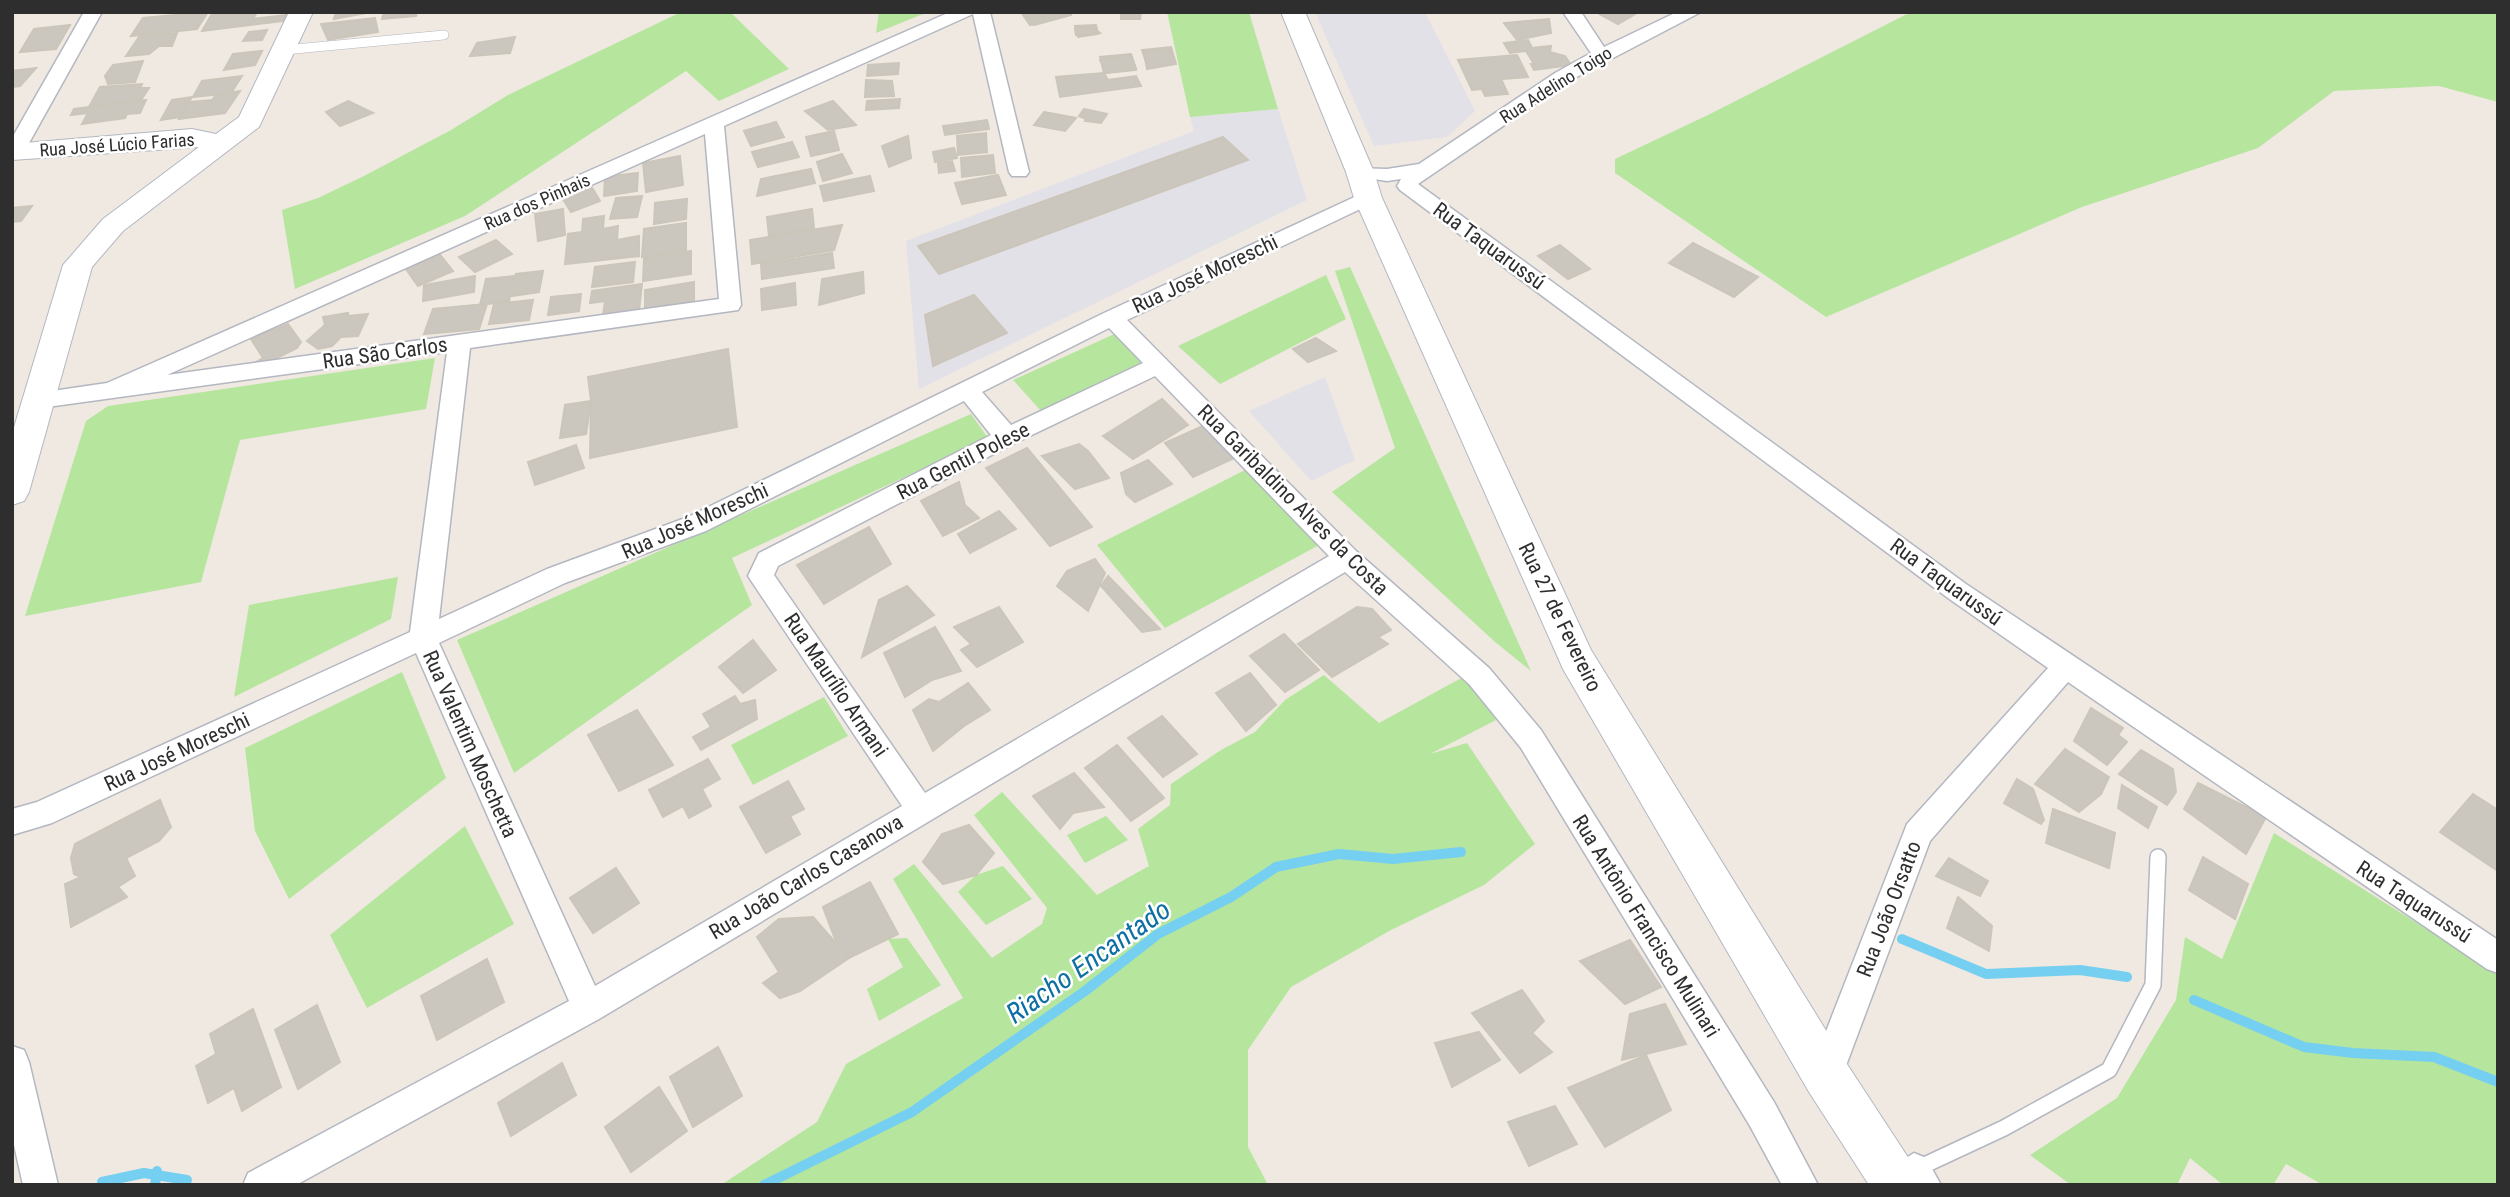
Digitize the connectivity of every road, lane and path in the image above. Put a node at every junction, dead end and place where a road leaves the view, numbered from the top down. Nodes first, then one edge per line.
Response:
1 (93, 12) edge
2 (301, 12) edge
3 (965, 12) edge
4 (981, 12) edge
5 (1293, 12) edge
6 (1572, 12) edge
7 (1692, 12) edge
8 (444, 35) dead end
9 (284, 50) junction
10 (1601, 55) junction
11 (713, 124) junction
12 (220, 143) junction
13 (13, 152) edge
14 (1019, 172) dead end
15 (1416, 178) junction
16 (1364, 185) junction
17 (1112, 318) junction
18 (459, 342) junction
19 (1159, 365) junction
20 (108, 390) junction
21 (967, 390) junction
22 (40, 400) junction
23 (1007, 438) junction
24 (12, 492) edge
25 (1347, 558) junction
26 (768, 560) joint
27 (423, 638) junction
28 (2065, 667) junction
29 (1479, 676) joint
30 (920, 809) junction
31 (12, 822) edge
32 (2158, 858) dead end
33 (2498, 958) edge
34 (587, 1008) junction
35 (12, 1062) edge
36 (1826, 1076) junction
37 (18, 1107) edge
38 (1908, 1181) edge
39 (41, 1185) edge
40 (260, 1185) edge
41 (1801, 1185) edge

1 - 13 street
2 - 9 main road
3 - 11 street, Rua dos Pinhais
4 - 14 street
5 - 16 main road, Rua 27 de Fevereiro
6 - 10 street
7 - 10 street, Rua Adelino Toigo
8 - 9 lane
9 - 12 main road
10 - 15 street, Rua Adelino Toigo
11 - 18 street, Rua São Carlos
11 - 20 street, Rua dos Pinhais
12 - 13 main road, Rua José Lúcio Farias
12 - 22 main road
15 - 16 street, Rua Adelino Toigo
15 - 28 street, Rua Taquarussú
16 - 17 street, Rua José Moreschi
16 - 36 main road, Rua 27 de Fevereiro
17 - 19 street, Rua Garibaldino Alves da Costa
17 - 21 street, Rua José Moreschi
18 - 20 street, Rua São Carlos
18 - 27 street, Rua Valentim Moschetta
19 - 23 street, Rua Gentil Polese
19 - 25 street, Rua Garibaldino Alves da Costa
20 - 22 street, Rua São Carlos
21 - 23 street
21 - 27 street, Rua José Moreschi
22 - 24 main road
23 - 26 street, Rua Gentil Polese
25 - 29 street, Rua Garibaldino Alves da Costa
25 - 30 street, Rua João Carlos Casanova
26 - 30 street, Rua Maurílio Armani
27 - 31 street, Rua José Moreschi
27 - 34 street, Rua Valentim Moschetta
28 - 33 street, Rua Taquarussú
28 - 36 street, Rua João Orsatto
29 - 41 street, Rua Antônio Francisco Mulinari
30 - 34 street, Rua João Carlos Casanova
32 - 38 lane
34 - 40 street, Rua João Carlos Casanova
35 - 37 street
36 - 38 main road, Rua 27 de Fevereiro
37 - 39 street

